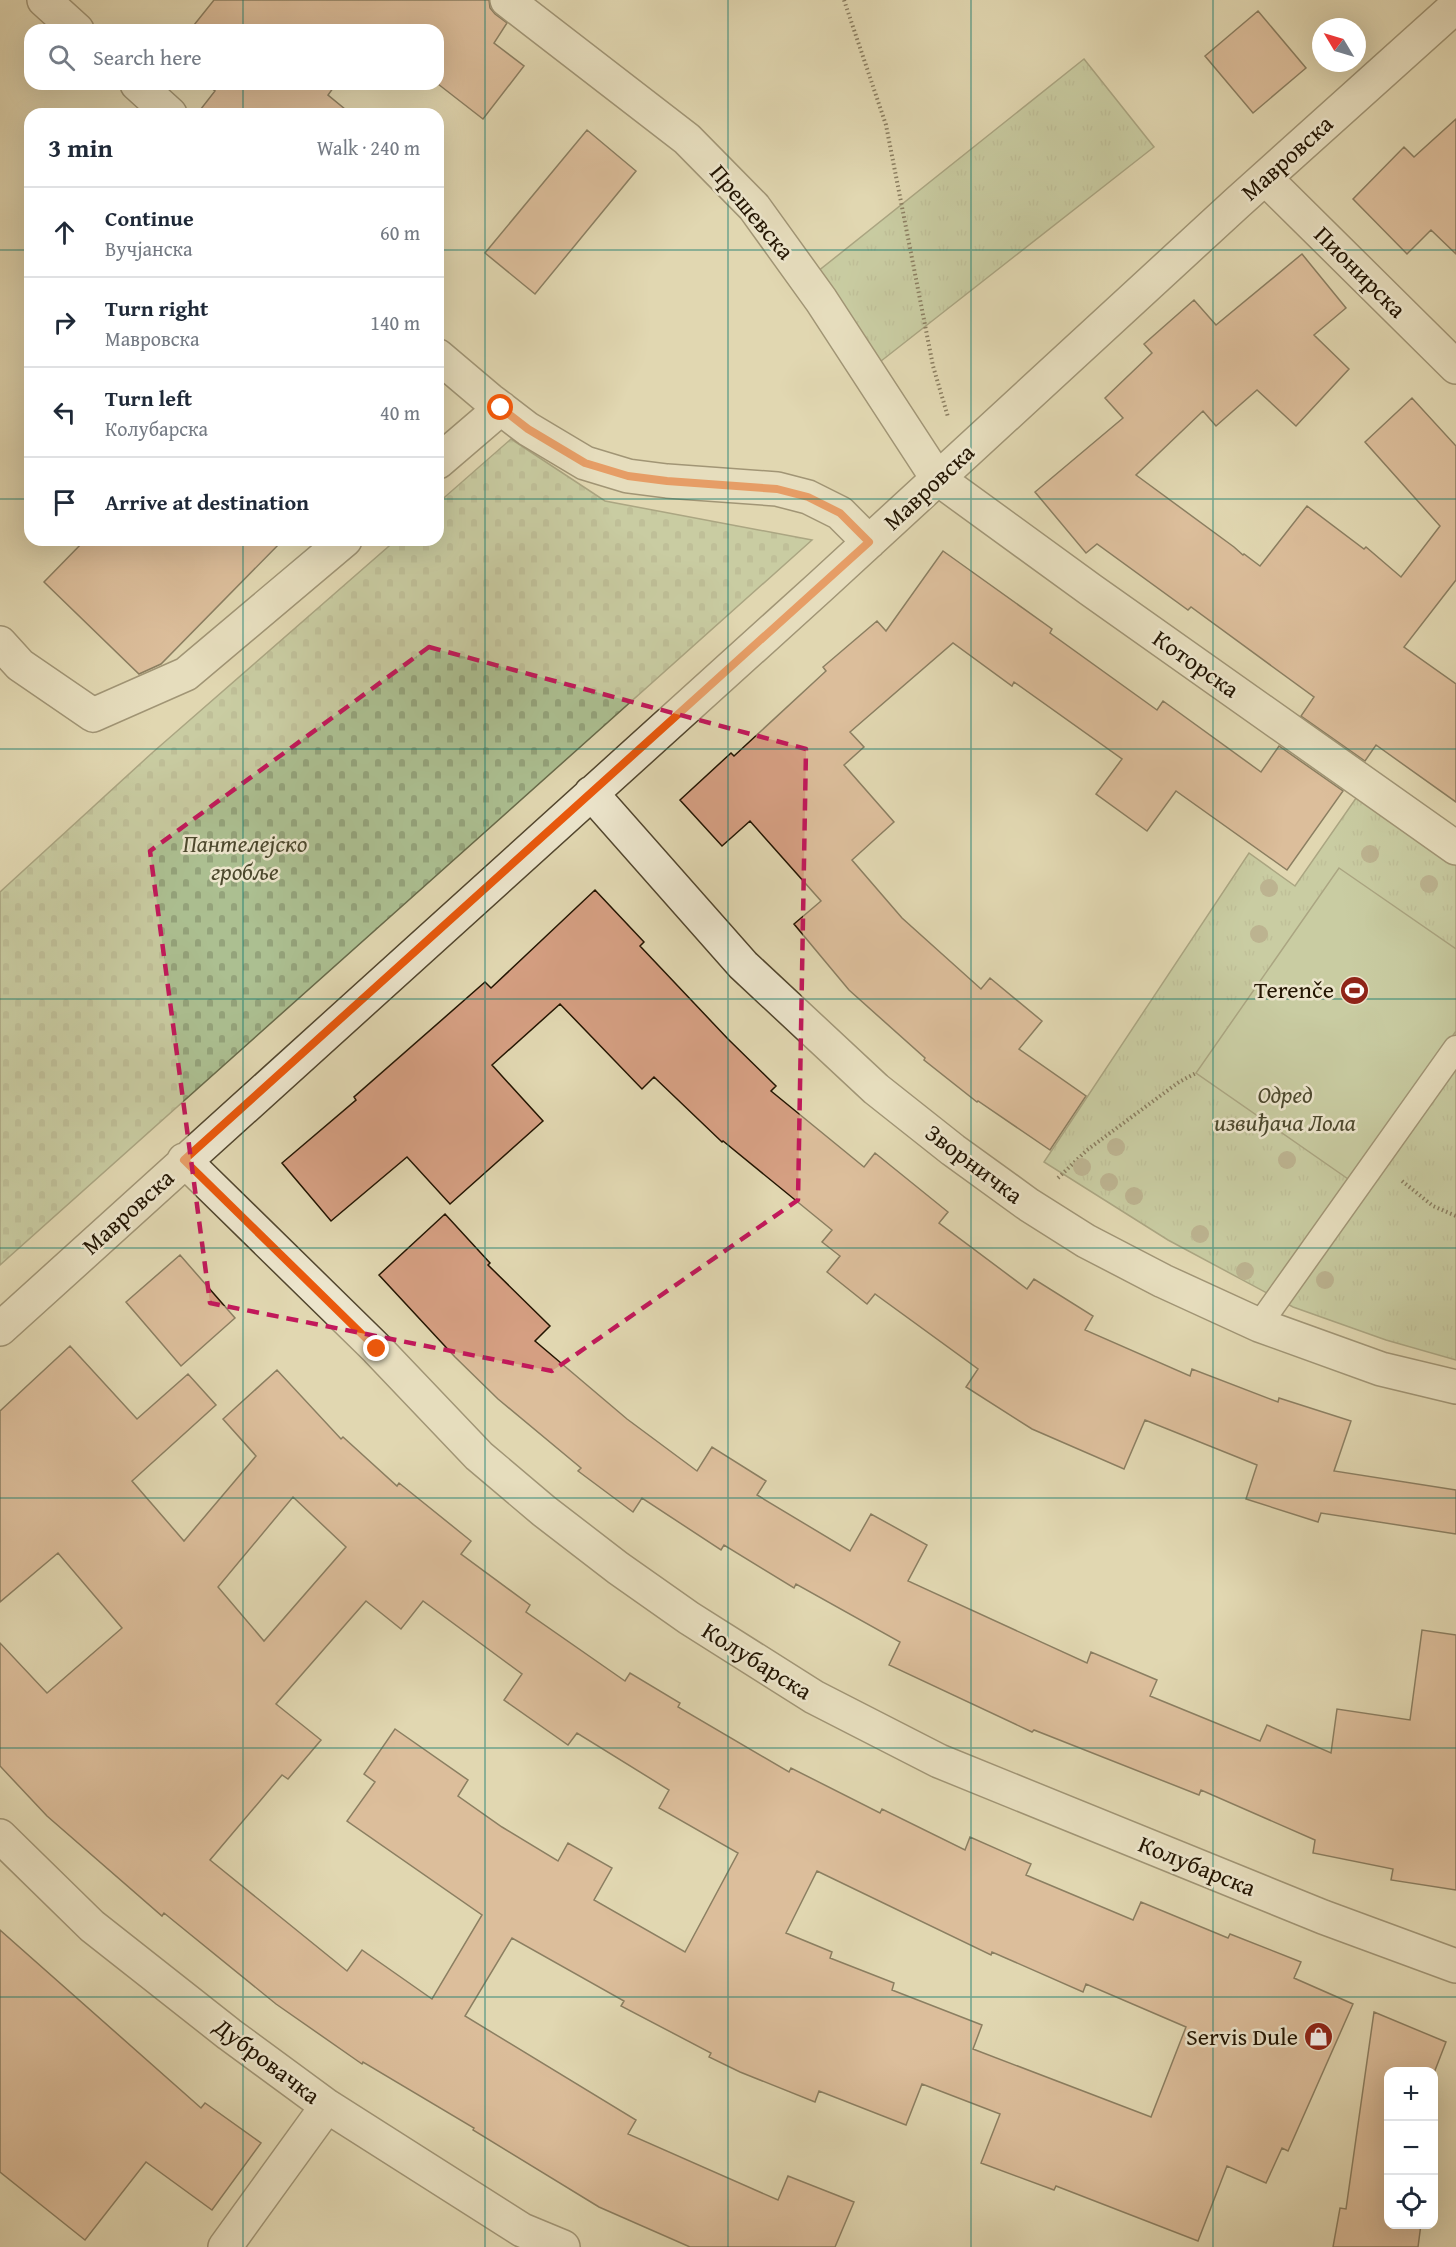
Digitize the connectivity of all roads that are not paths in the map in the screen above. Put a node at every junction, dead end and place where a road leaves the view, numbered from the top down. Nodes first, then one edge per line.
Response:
1 (44, 0) edge
2 (507, 0) edge
3 (1456, 6) edge
4 (70, 24) edge
5 (144, 90) edge
6 (163, 108) edge
7 (1265, 178) junction
8 (444, 361) edge
9 (1456, 367) edge
10 (501, 408) junction
11 (444, 457) edge
12 (949, 468) junction
13 (869, 542) junction
14 (338, 546) edge
15 (0, 643) edge
16 (591, 793) junction
17 (1456, 848) edge
18 (1456, 1048) edge
19 (184, 1160) junction
20 (1259, 1325) junction
21 (0, 1329) edge
22 (1456, 1387) edge
23 (0, 1836) edge
24 (1456, 1966) edge
25 (327, 2106) junction
26 (225, 2247) edge
27 (563, 2247) edge

1 - 4 street
2 - 12 street, Прешевска
3 - 7 street, Мавровска
5 - 6 street
7 - 9 street, Пионирска
7 - 12 street, Мавровска
8 - 10 street
10 - 11 street
10 - 13 street
12 - 13 street, Мавровска
12 - 17 street, Которска
13 - 16 street, Мавровска
14 - 15 street
16 - 19 street, Мавровска
16 - 20 street, Зворничка
18 - 20 lane
19 - 21 street, Мавровска
19 - 24 street, Колубарска
20 - 22 street, Зворничка
23 - 25 street, Дубровачка
25 - 26 street
25 - 27 street, Дубровачка

